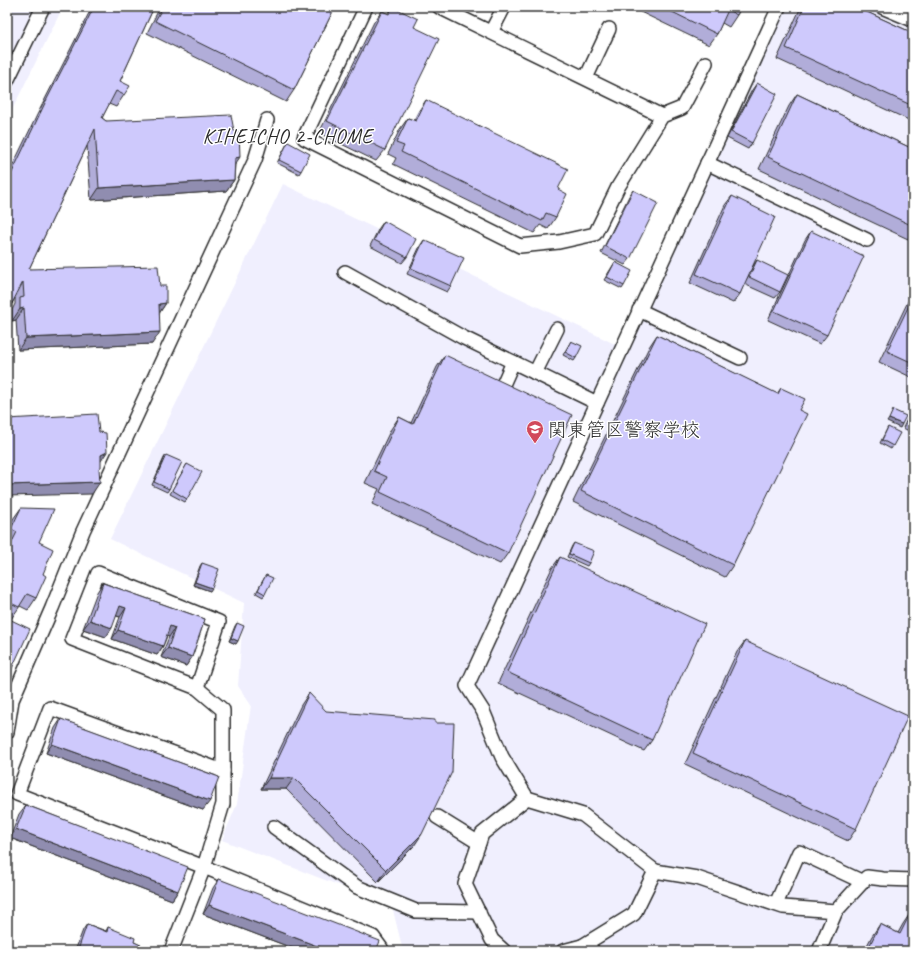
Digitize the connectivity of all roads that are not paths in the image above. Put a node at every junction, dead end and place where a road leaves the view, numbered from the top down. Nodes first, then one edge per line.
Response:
1 (43, 7) edge
2 (366, 7) edge
3 (439, 7) edge
4 (504, 7) edge
5 (779, 7) edge
6 (882, 7) edge
7 (913, 20) edge
8 (610, 29) dead end
9 (491, 32) junction
10 (706, 63) dead end
11 (586, 78) junction
12 (7, 81) edge
13 (662, 116) junction
14 (267, 120) dead end
15 (707, 163) junction
16 (867, 240) dead end
17 (345, 272) dead end
18 (639, 310) junction
19 (557, 329) dead end
20 (740, 358) dead end
21 (513, 362) junction
22 (535, 373) junction
23 (501, 389) edge
24 (597, 403) junction
25 (197, 688) junction
26 (7, 732) edge
27 (223, 771) junction
28 (527, 798) junction
29 (437, 817) edge
30 (274, 827) dead end
31 (479, 843) junction
32 (204, 866) junction
33 (655, 871) junction
34 (913, 880) edge
35 (863, 882) junction
36 (776, 904) junction
37 (836, 911) junction
38 (479, 912) junction
39 (588, 948) edge
40 (171, 951) edge
41 (382, 951) edge
42 (504, 951) edge
43 (563, 951) edge
44 (819, 951) edge

1 - 12 lane
2 - 13 lane
3 - 9 lane
4 - 9 lane
5 - 15 lane
6 - 7 lane
8 - 11 lane
9 - 11 lane
10 - 13 lane
11 - 13 lane
14 - 26 lane
15 - 16 lane
15 - 18 lane
17 - 21 lane
18 - 20 lane
18 - 24 lane
19 - 22 lane
21 - 22 lane
21 - 23 lane
22 - 24 lane
24 - 28 lane
25 - 25 lane
25 - 27 lane
27 - 32 lane
27 - 32 lane
28 - 31 lane
28 - 33 lane
29 - 31 lane
30 - 38 lane
31 - 38 lane
32 - 40 lane
32 - 41 lane
33 - 36 lane
33 - 39 lane
34 - 35 lane
35 - 36 lane
35 - 37 lane
36 - 37 lane
37 - 44 lane
38 - 42 lane
39 - 43 lane

